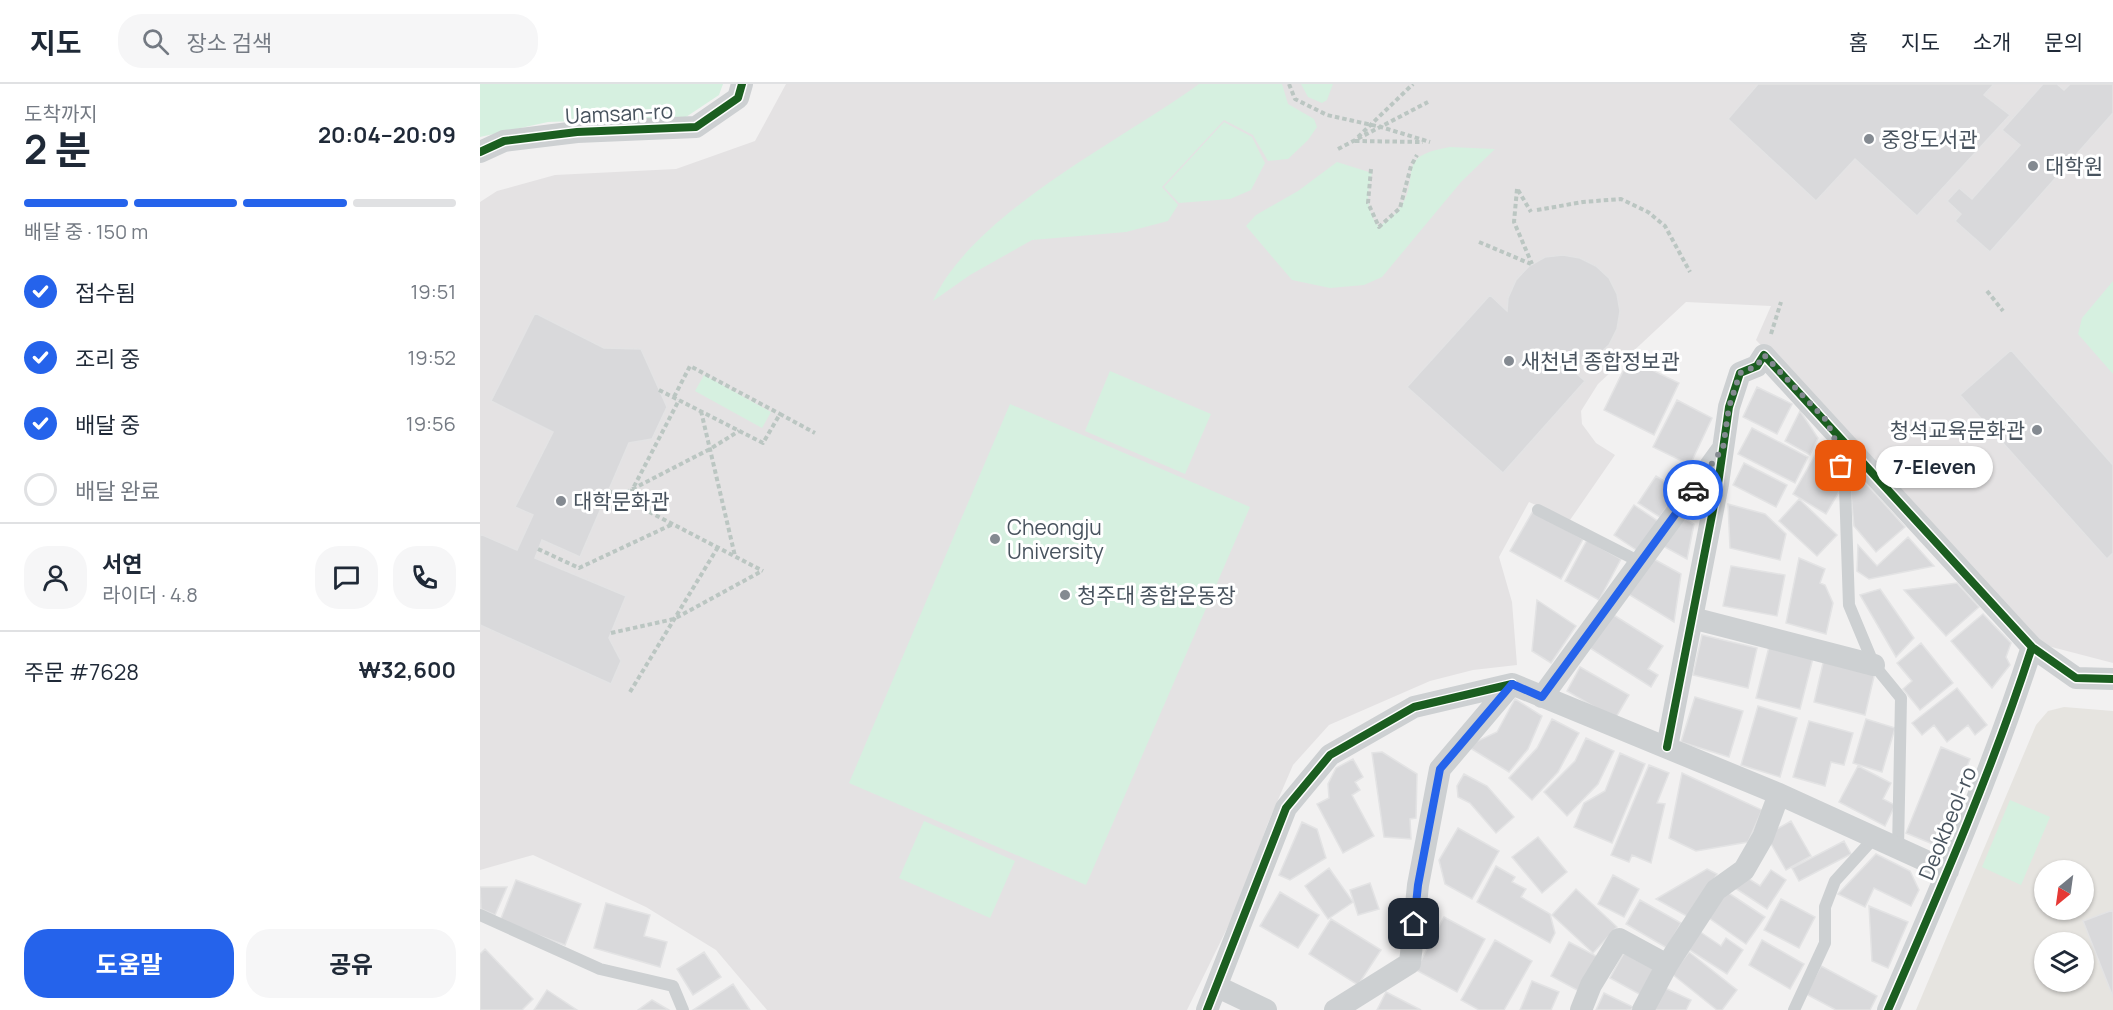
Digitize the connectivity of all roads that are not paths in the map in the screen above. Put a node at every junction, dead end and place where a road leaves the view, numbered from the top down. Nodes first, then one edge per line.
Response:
1 (742, 84) edge
2 (480, 152) edge
3 (1826, 420) junction
4 (1723, 448) junction
5 (1538, 510) dead end
6 (1640, 562) junction
7 (1692, 618) junction
8 (2032, 647) junction
9 (1874, 665) junction
10 (2113, 679) edge
11 (1512, 684) junction
12 (1542, 697) junction
13 (1667, 747) junction
14 (1779, 794) junction
15 (1874, 838) junction
16 (1898, 849) junction
17 (1948, 871) junction
18 (480, 915) edge
19 (1667, 965) junction
20 (1218, 987) junction
21 (683, 1010) edge
22 (1207, 1010) edge
23 (1266, 1010) edge
24 (1335, 1010) edge
25 (1581, 1010) edge
26 (1643, 1010) edge
27 (1794, 1010) edge
28 (1888, 1010) edge

1 - 2 street, Uamsan-ro
3 - 4 street
3 - 8 street
3 - 9 lane
4 - 6 street
4 - 7 street
5 - 6 lane
6 - 12 street
7 - 9 street
7 - 13 street
8 - 10 street
8 - 17 street, Deokbeol-ro
9 - 16 lane
11 - 12 street
11 - 20 street
11 - 24 street
12 - 13 street
13 - 14 street
14 - 15 street
14 - 19 street
15 - 16 street
15 - 27 lane
16 - 17 street
17 - 28 street, Deokbeol-ro
18 - 21 lane
19 - 25 street
19 - 26 street
20 - 22 street
20 - 23 street

